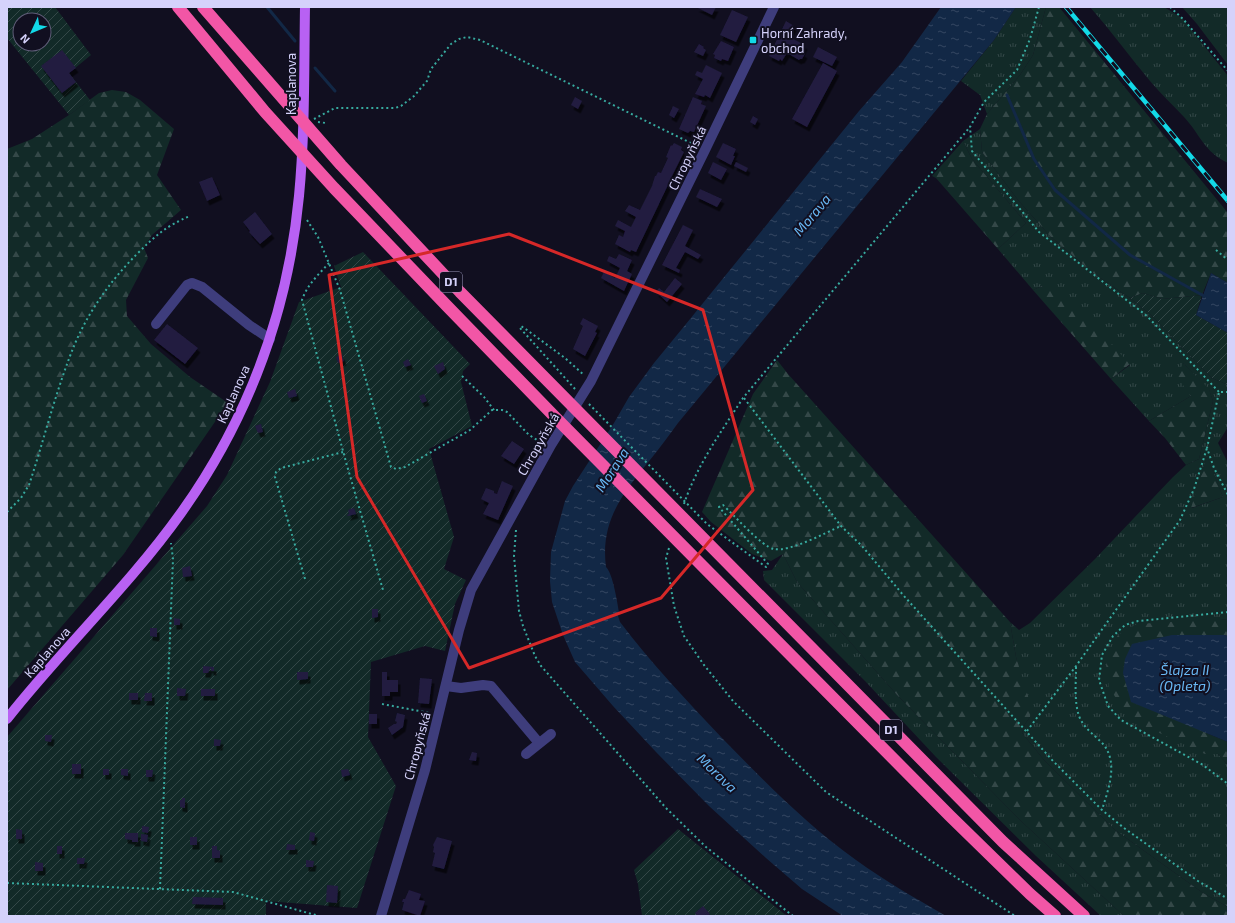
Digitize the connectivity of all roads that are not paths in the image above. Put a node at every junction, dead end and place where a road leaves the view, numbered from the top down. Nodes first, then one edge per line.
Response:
1 (178, 7) edge
2 (203, 7) edge
3 (305, 7) edge
4 (774, 7) edge
5 (156, 324) dead end
6 (270, 339) junction
7 (446, 686) junction
8 (7, 719) edge
9 (551, 734) dead end
10 (538, 743) junction
11 (526, 754) dead end
12 (381, 916) edge
13 (1055, 916) edge
14 (1084, 916) edge

1 - 13 highway, D1
2 - 14 highway, D1
3 - 6 main road, Kaplanova
4 - 7 street, Chropyňská
5 - 6 street
6 - 8 main road, Kaplanova
7 - 10 street
7 - 12 street, Chropyňská
9 - 10 street
10 - 11 street

